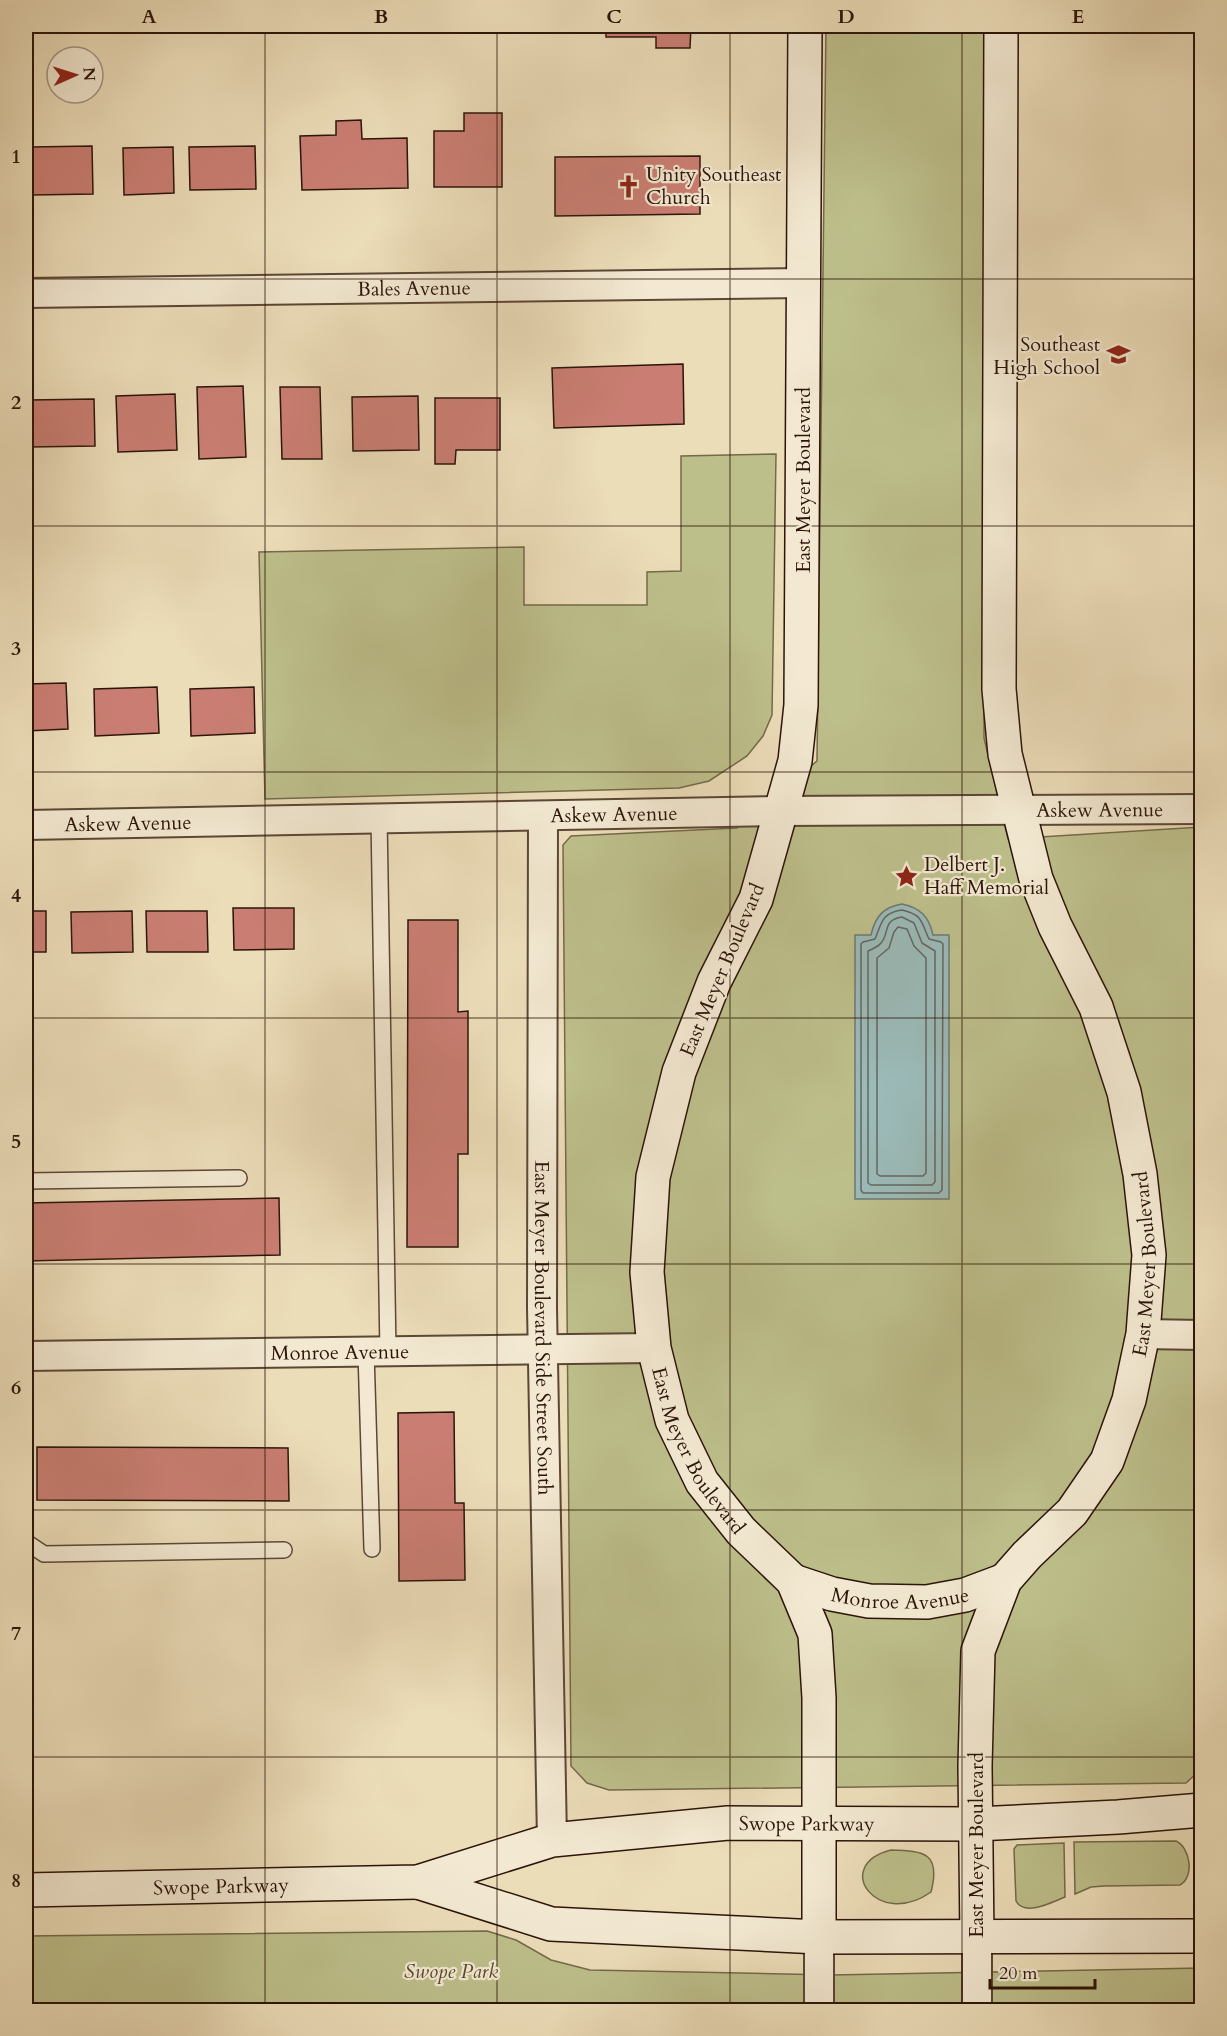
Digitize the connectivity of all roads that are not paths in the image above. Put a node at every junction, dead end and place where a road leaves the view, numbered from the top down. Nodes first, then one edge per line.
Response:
1 (805, 26) edge
2 (1001, 26) edge
3 (804, 283) junction
4 (26, 293) edge
5 (1202, 809) edge
6 (1017, 810) junction
7 (781, 811) junction
8 (543, 816) junction
9 (379, 818) junction
10 (26, 825) edge
11 (239, 1178) dead end
12 (26, 1181) edge
13 (1143, 1334) junction
14 (1202, 1335) edge
15 (654, 1348) junction
16 (542, 1350) junction
17 (377, 1352) junction
18 (26, 1356) edge
19 (26, 1542) edge
20 (372, 1549) dead end
21 (284, 1550) dead end
22 (1005, 1580) junction
23 (793, 1581) junction
24 (1202, 1810) edge
25 (976, 1824) junction
26 (818, 1825) junction
27 (552, 1840) junction
28 (418, 1882) junction
29 (26, 1890) edge
30 (1202, 1936) edge
31 (819, 1937) junction
32 (977, 1938) junction
33 (819, 2010) edge
34 (977, 2010) edge

1 - 3 main road, East Meyer Boulevard
2 - 6 main road, East Meyer Boulevard
3 - 4 street, Bales Avenue
3 - 7 main road, East Meyer Boulevard
5 - 6 street, Askew Avenue
6 - 7 street, Askew Avenue
6 - 13 main road, East Meyer Boulevard
7 - 8 street, Askew Avenue
7 - 15 main road, East Meyer Boulevard
8 - 9 street, Askew Avenue
8 - 16 street, East Meyer Boulevard Side Street South
9 - 10 street, Askew Avenue
9 - 17 lane
11 - 12 lane
13 - 14 street
13 - 22 main road, East Meyer Boulevard
15 - 16 street, Monroe Avenue
15 - 23 main road, East Meyer Boulevard
16 - 17 street, Monroe Avenue
16 - 27 street, East Meyer Boulevard Side Street South
17 - 18 street, Monroe Avenue
17 - 20 lane
19 - 21 lane
22 - 23 main road, Monroe Avenue
22 - 25 main road, East Meyer Boulevard
23 - 26 main road, East Meyer Boulevard
24 - 25 main road, Swope Parkway
25 - 26 main road, Swope Parkway
25 - 32 main road, East Meyer Boulevard
26 - 27 main road, Swope Parkway
26 - 31 main road, East Meyer Boulevard
27 - 28 main road, Swope Parkway
28 - 29 main road, Swope Parkway
28 - 31 main road, Swope Parkway
30 - 32 main road, Swope Parkway
31 - 32 main road, Swope Parkway
31 - 33 street, East Meyer Boulevard
32 - 34 street, East Meyer Boulevard

